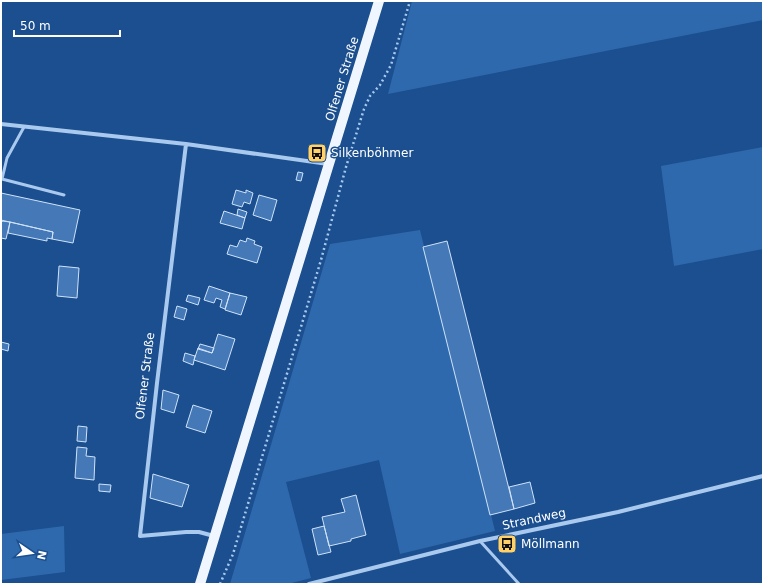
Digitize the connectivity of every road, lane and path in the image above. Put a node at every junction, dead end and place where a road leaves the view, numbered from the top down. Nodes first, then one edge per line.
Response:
1 (379, 1) edge
2 (410, 1) edge
3 (1, 124) edge
4 (24, 127) junction
5 (186, 144) junction
6 (329, 164) junction
7 (1, 179) edge
8 (64, 194) dead end
9 (763, 476) edge
10 (214, 536) junction
11 (480, 541) junction
12 (200, 584) edge
13 (220, 584) edge
14 (309, 584) edge
15 (519, 584) edge

1 - 6 main road, Olfener Straße
2 - 13 path
3 - 4 street
4 - 5 street
4 - 7 lane
5 - 6 street
5 - 10 street, Olfener Straße
6 - 10 main road, Olfener Straße
7 - 8 lane
9 - 11 street, Strandweg
10 - 12 main road, Olfener Straße
11 - 14 street, Strandweg
11 - 15 lane

